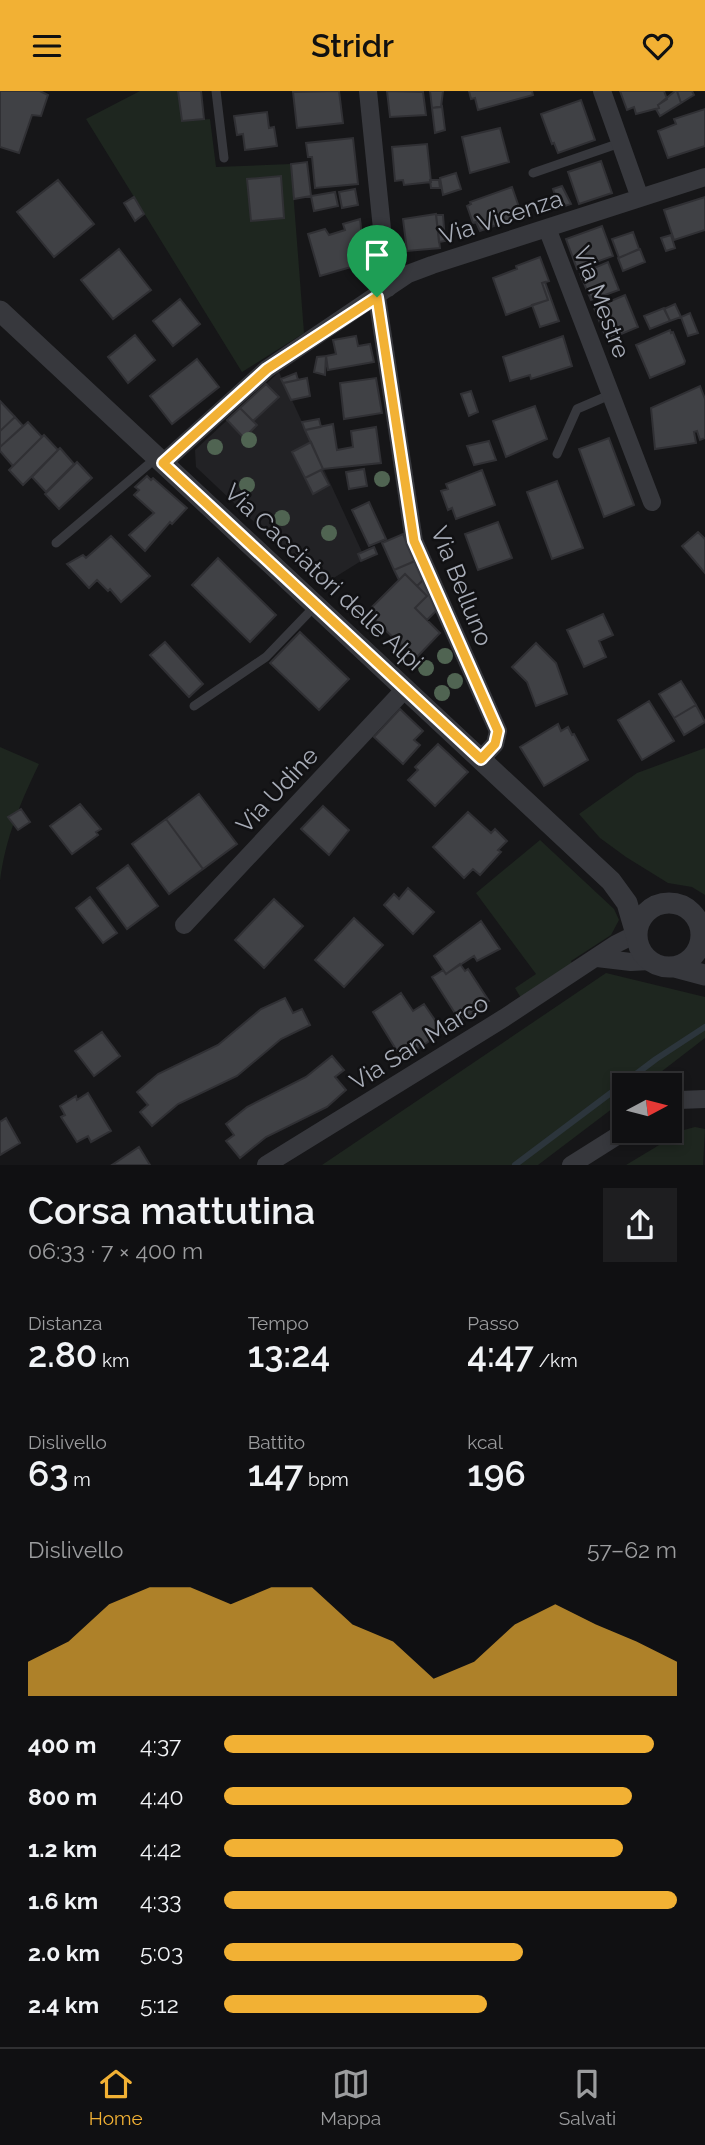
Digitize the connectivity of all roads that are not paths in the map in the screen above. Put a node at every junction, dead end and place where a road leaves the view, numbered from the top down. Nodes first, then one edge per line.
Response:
1 (216, 91) edge
2 (368, 91) edge
3 (602, 91) edge
4 (620, 143) junction
5 (224, 158) dead end
6 (533, 173) dead end
7 (705, 177) edge
8 (640, 198) junction
9 (547, 228) junction
10 (382, 293) junction
11 (0, 311) edge
12 (612, 394) junction
13 (557, 454) dead end
14 (160, 460) junction
15 (652, 502) dead end
16 (56, 543) dead end
17 (316, 605) junction
18 (405, 688) junction
19 (194, 706) dead end
20 (481, 759) junction
21 (611, 881) junction
22 (670, 902) junction
23 (184, 925) dead end
24 (636, 934) junction
25 (703, 940) edge
26 (597, 958) junction
27 (650, 961) junction
28 (675, 967) junction
29 (705, 975) edge
30 (705, 1099) edge
31 (682, 1100) edge
32 (612, 1139) edge
33 (266, 1165) edge
34 (571, 1165) edge

1 - 5 lane
2 - 10 street
3 - 4 street
4 - 6 lane
4 - 8 street
7 - 8 street, Via Vicenza
8 - 9 street, Via Vicenza
9 - 10 street, Via Vicenza
9 - 12 street, Via Mestre
10 - 14 street, Via Vicenza
10 - 20 street, Via Belluno
11 - 14 street, Via Cacciatori delle Alpi
12 - 13 lane, Via Mestre
12 - 15 street, Via Mestre
14 - 16 lane
14 - 17 street, Via Cacciatori delle Alpi
17 - 18 street, Via Cacciatori delle Alpi
17 - 19 lane
18 - 20 street, Via Cacciatori delle Alpi
18 - 23 street, Via Udine
20 - 21 street, Via Cacciatori delle Alpi
21 - 22 street, Via Cacciatori delle Alpi
21 - 24 street, Via Cacciatori delle Alpi
22 - 24 street
22 - 25 street, Via Cacciatori delle Alpi
24 - 26 street, Via San Marco
24 - 27 street, Via Cacciatori delle Alpi
25 - 28 street, Via Cacciatori delle Alpi
26 - 27 street
26 - 33 street, Via San Marco
27 - 28 street
28 - 29 street
30 - 31 street
32 - 34 street

